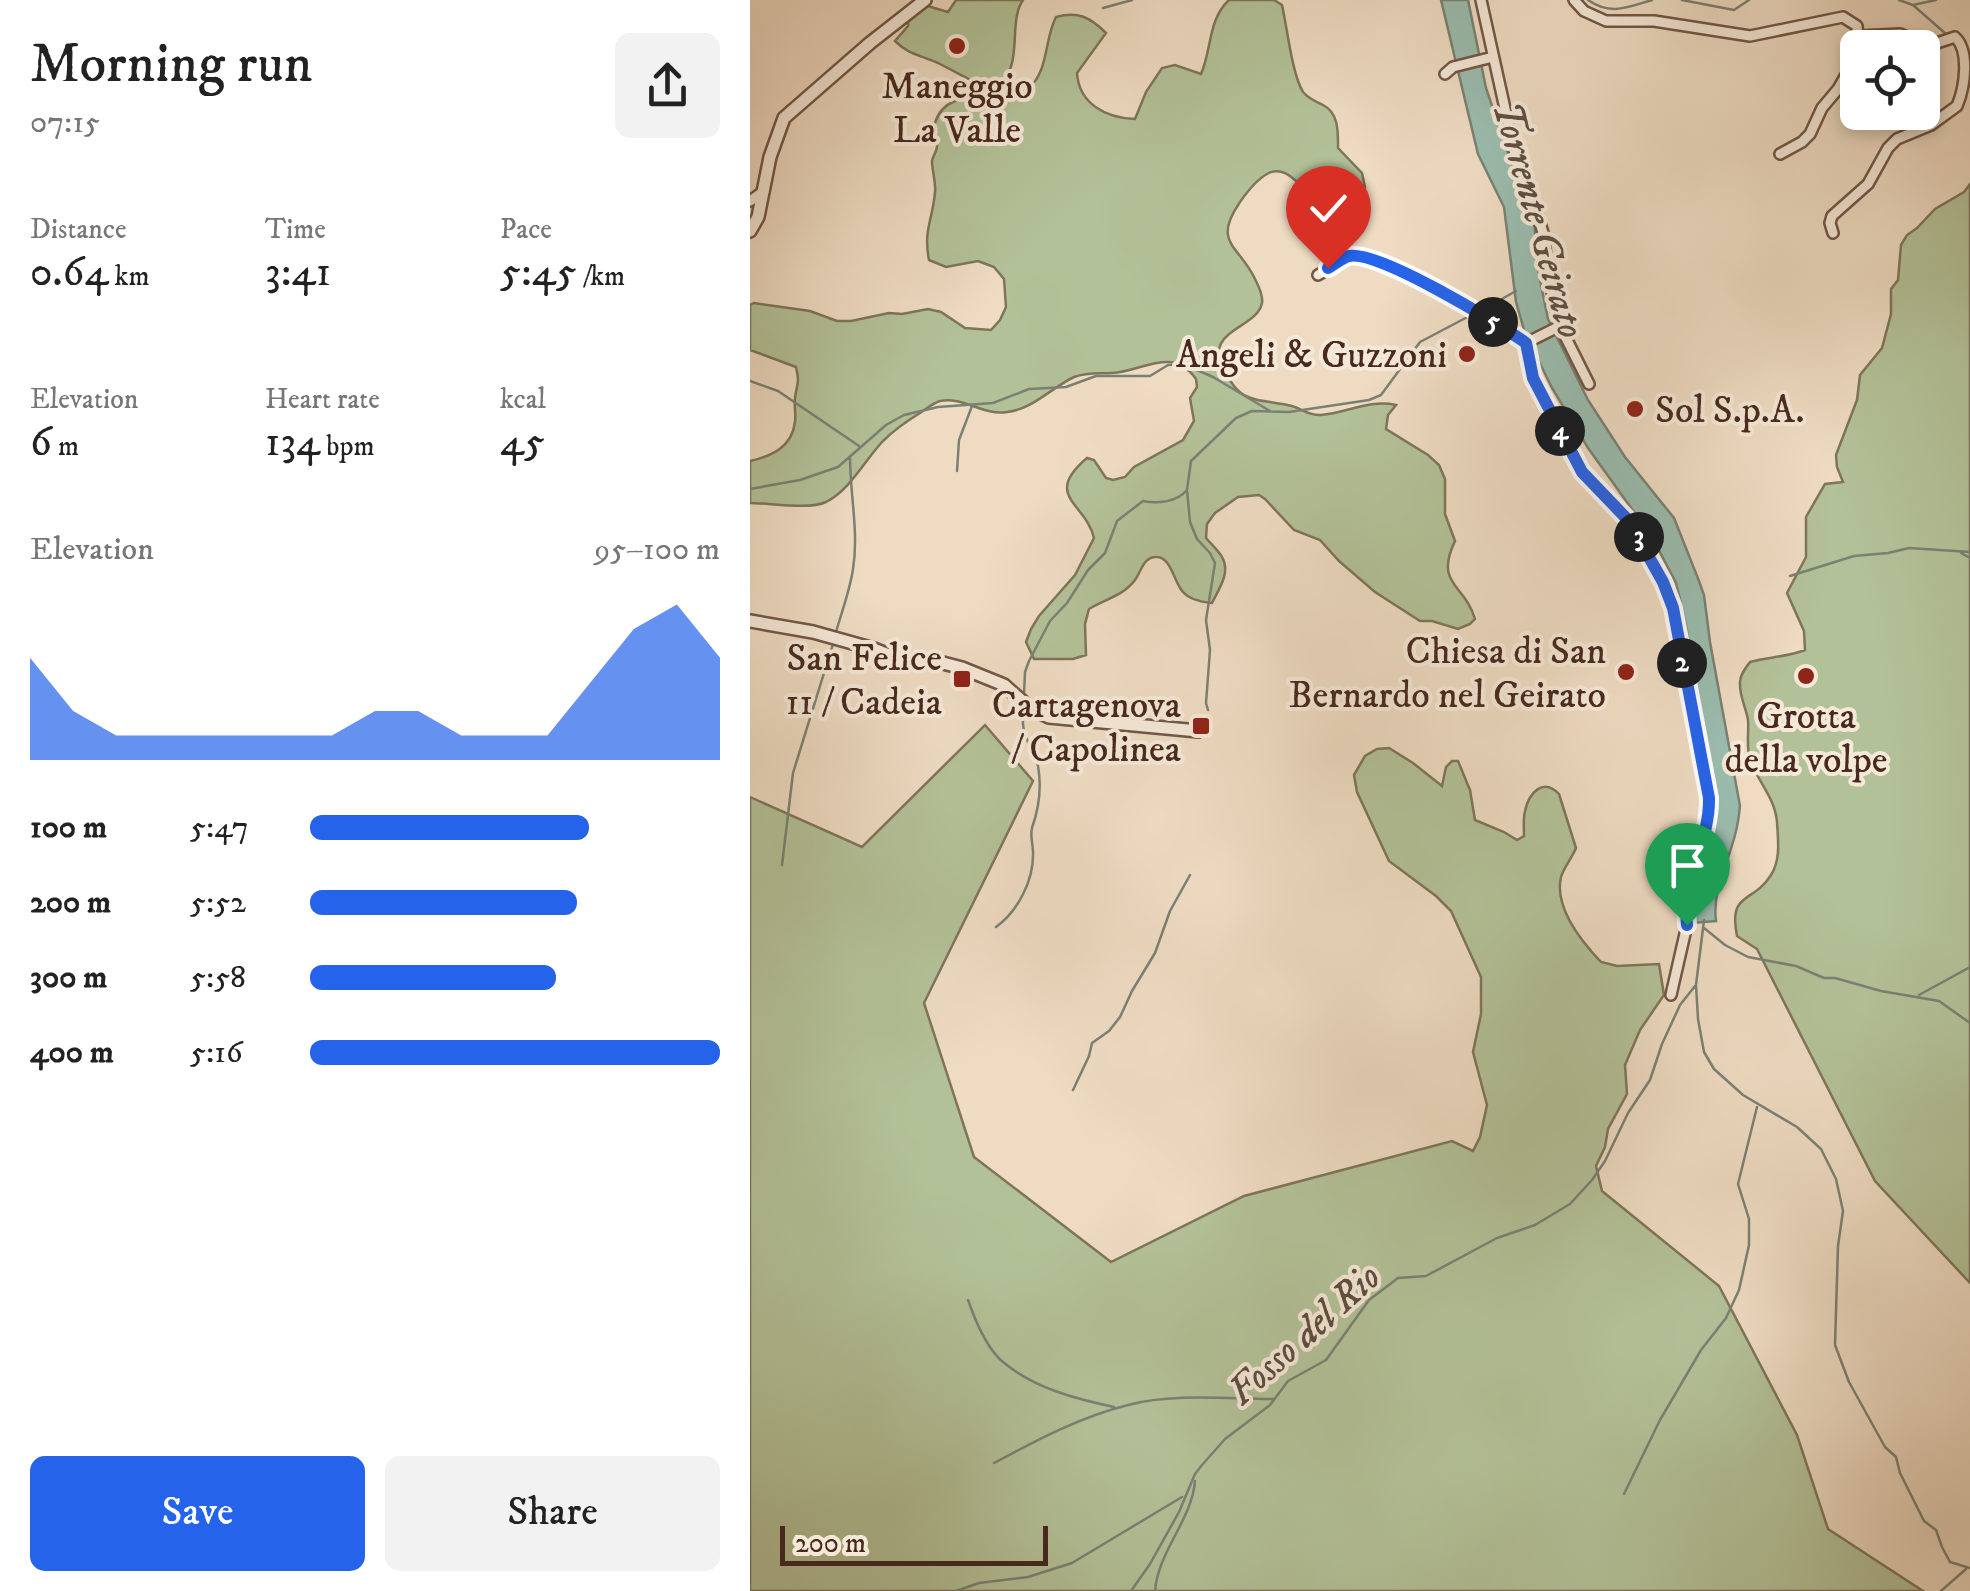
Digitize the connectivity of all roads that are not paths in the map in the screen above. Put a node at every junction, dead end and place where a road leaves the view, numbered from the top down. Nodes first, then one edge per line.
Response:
1 (925, 0) edge
2 (1481, 0) edge
3 (1574, 0) edge
4 (1856, 30) edge
5 (1940, 40) edge
6 (1488, 58) junction
7 (1449, 70) dead end
8 (1840, 85) edge
9 (1940, 119) edge
10 (1918, 130) edge
11 (1780, 154) dead end
12 (764, 191) junction
13 (750, 201) edge
14 (750, 231) edge
15 (1832, 233) dead end
16 (1318, 275) dead end
17 (1557, 328) junction
18 (1527, 343) junction
19 (1590, 384) dead end
20 (750, 621) edge
21 (1203, 732) dead end
22 (1671, 995) dead end

1 - 12 street
2 - 6 street
3 - 4 street
5 - 9 street
6 - 7 street
6 - 17 street
8 - 11 street
10 - 15 street
12 - 13 street
12 - 14 street
16 - 18 street
17 - 18 street
17 - 19 street
18 - 22 street
20 - 21 street

